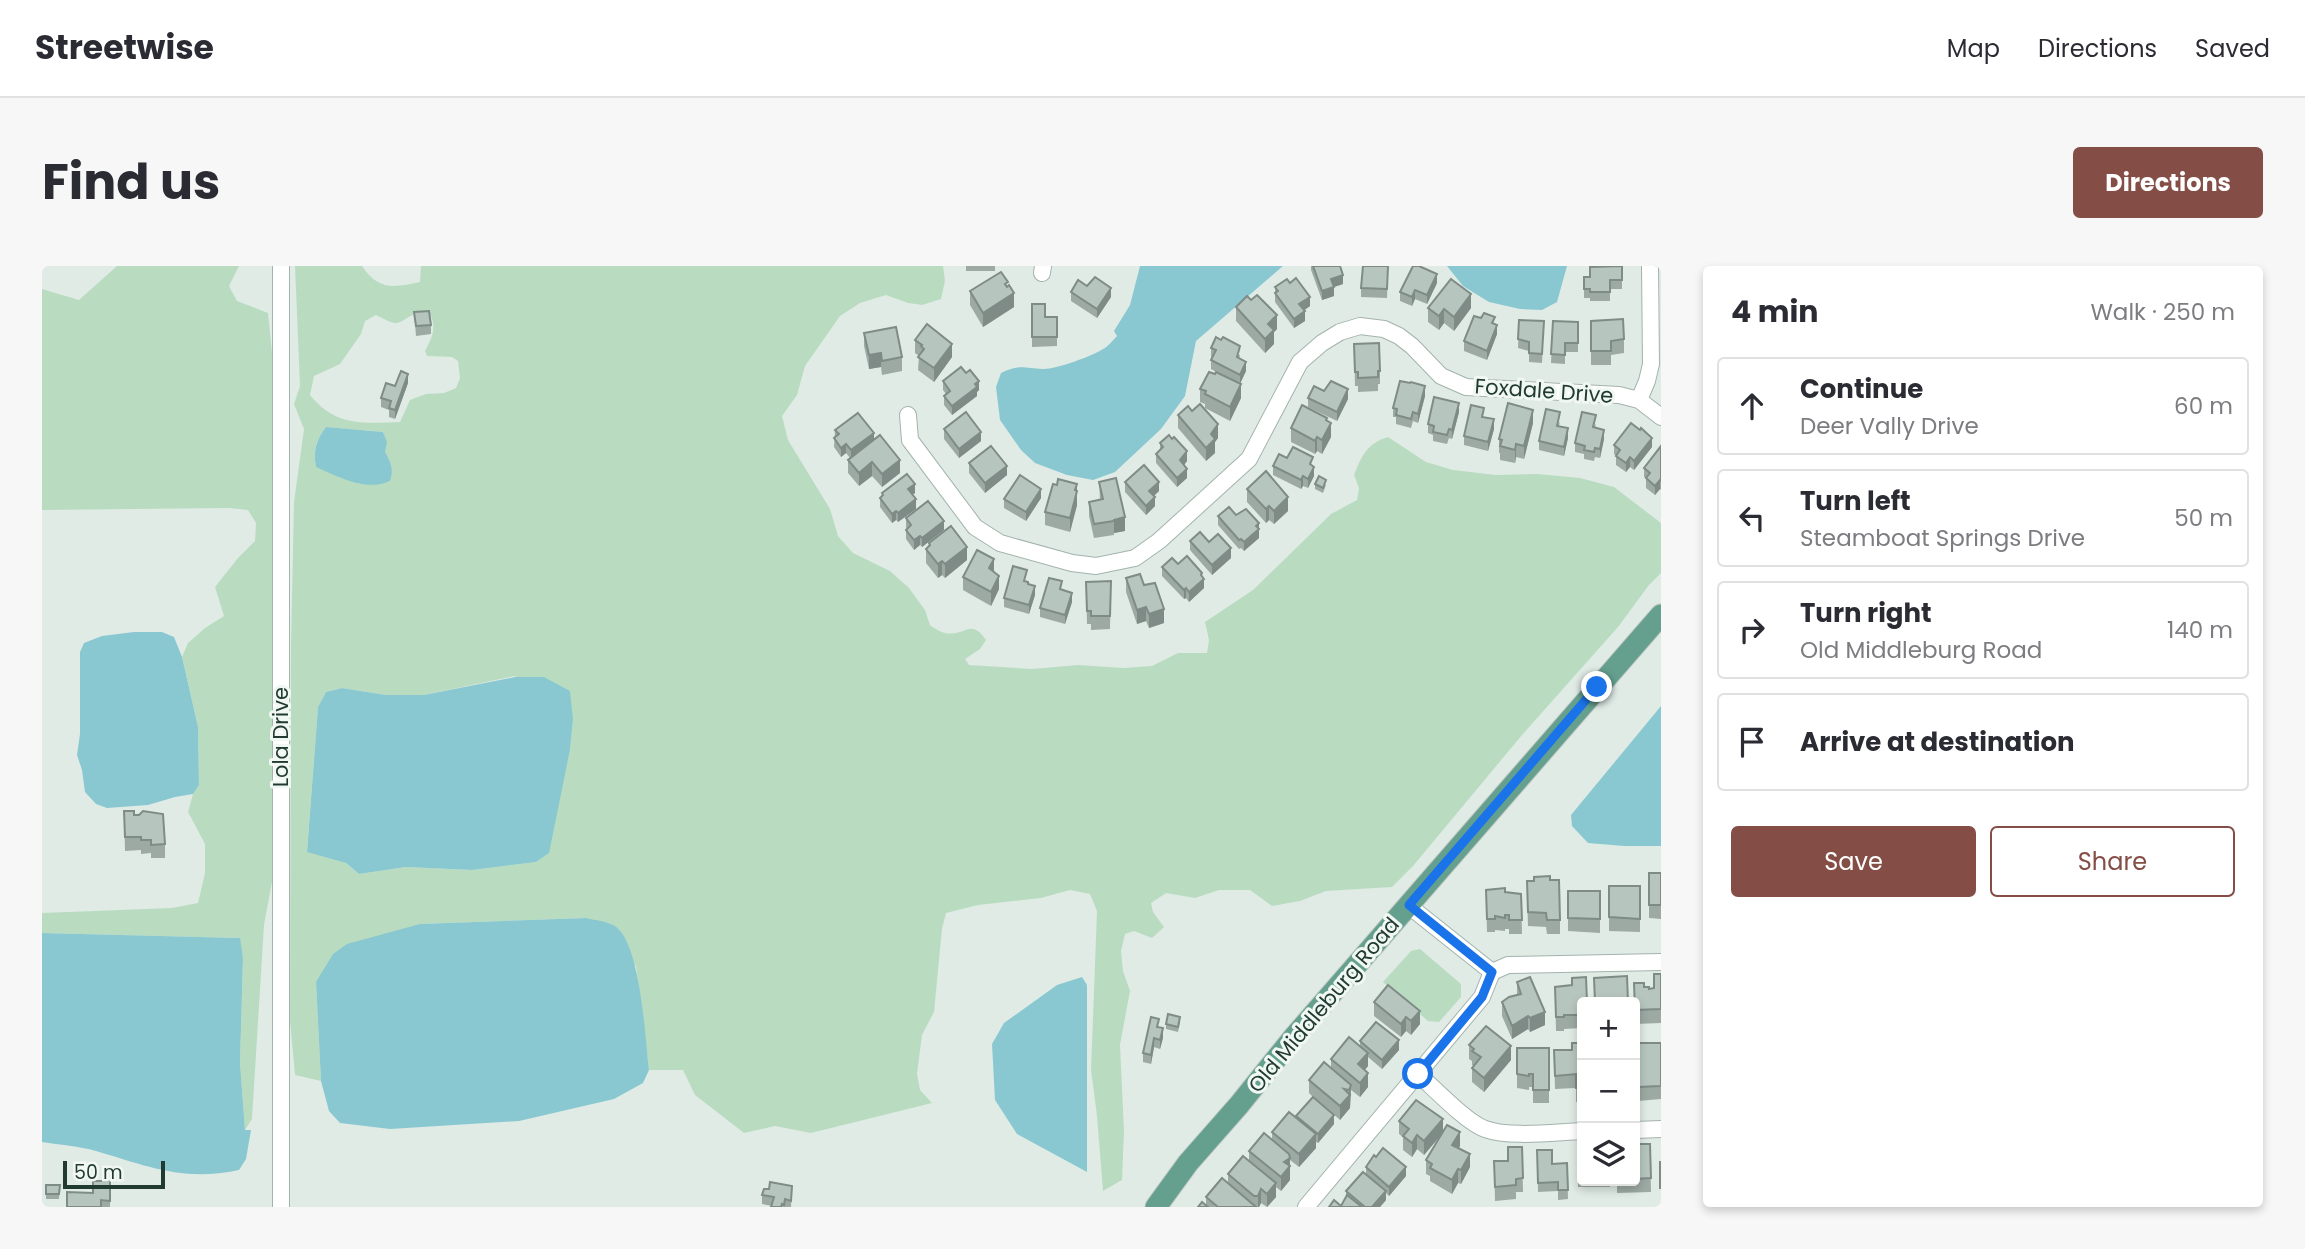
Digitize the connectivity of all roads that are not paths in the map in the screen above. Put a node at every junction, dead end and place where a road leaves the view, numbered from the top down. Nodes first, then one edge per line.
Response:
1 (281, 266) edge
2 (1650, 266) edge
3 (1639, 400) junction
4 (908, 415) dead end
5 (1661, 417) edge
6 (1661, 615) edge
7 (1409, 905) junction
8 (1661, 962) edge
9 (1492, 972) junction
10 (1418, 1074) junction
11 (1661, 1129) edge
12 (1640, 1130) edge
13 (1577, 1131) edge
14 (281, 1207) edge
15 (1156, 1207) edge
16 (1306, 1207) edge

1 - 14 street, Lola Drive
2 - 3 street
3 - 4 street, Foxdale Drive
3 - 5 street, Foxdale Drive
6 - 7 main road, Old Middleburg Road
7 - 9 street
7 - 15 main road, Old Middleburg Road
8 - 9 street
9 - 10 street
10 - 13 street
10 - 16 street
11 - 12 street

